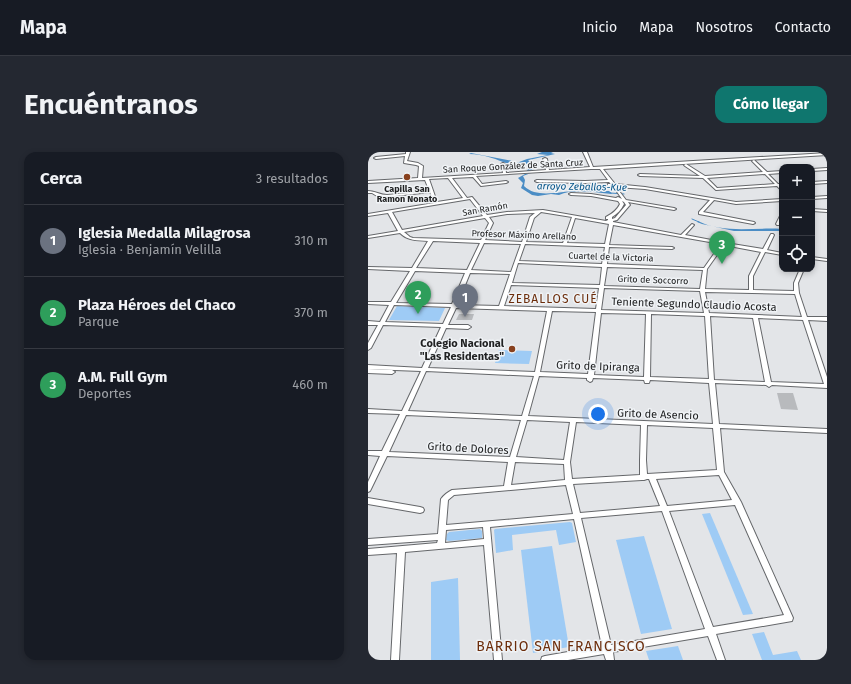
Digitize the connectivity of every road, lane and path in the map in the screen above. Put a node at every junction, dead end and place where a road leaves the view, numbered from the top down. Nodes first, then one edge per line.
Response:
1 (377, 152) edge
2 (586, 153) edge
3 (407, 154) edge
4 (826, 156) edge
5 (544, 159) dead end
6 (754, 161) junction
7 (503, 164) dead end
8 (686, 165) junction
9 (592, 169) junction
10 (827, 169) edge
11 (601, 170) junction
12 (815, 170) edge
13 (548, 171) junction
14 (779, 172) edge
15 (766, 173) junction
16 (505, 174) junction
17 (640, 175) dead end
18 (474, 176) junction
19 (704, 177) junction
20 (450, 178) junction
21 (420, 179) junction
22 (427, 179) junction
23 (537, 181) dead end
24 (368, 182) edge
25 (506, 182) dead end
26 (827, 182) edge
27 (609, 183) junction
28 (815, 183) edge
29 (779, 184) edge
30 (779, 185) edge
31 (431, 191) junction
32 (368, 192) edge
33 (571, 194) dead end
34 (827, 197) edge
35 (621, 198) junction
36 (815, 198) edge
37 (466, 199) junction
38 (712, 200) junction
39 (779, 200) edge
40 (436, 204) junction
41 (674, 209) dead end
42 (815, 210) edge
43 (827, 210) edge
44 (524, 211) junction
45 (540, 211) junction
46 (390, 212) junction
47 (368, 215) edge
48 (485, 216) junction
49 (574, 216) junction
50 (532, 217) junction
51 (603, 220) junction
52 (612, 221) junction
53 (753, 222) dead end
54 (692, 225) dead end
55 (399, 231) junction
56 (683, 235) junction
57 (772, 235) dead end
58 (368, 236) edge
59 (431, 240) junction
60 (482, 241) junction
61 (523, 242) junction
62 (724, 242) junction
63 (565, 244) junction
64 (607, 245) junction
65 (672, 248) dead end
66 (765, 250) junction
67 (779, 252) edge
68 (815, 260) edge
69 (517, 262) junction
70 (827, 262) edge
71 (604, 265) junction
72 (368, 268) edge
73 (705, 269) junction
74 (414, 270) junction
75 (468, 272) junction
76 (801, 272) edge
77 (512, 273) junction
78 (509, 284) junction
79 (602, 287) junction
80 (702, 290) junction
81 (751, 292) junction
82 (797, 293) junction
83 (368, 303) edge
84 (393, 304) junction
85 (454, 306) junction
86 (501, 308) junction
87 (550, 310) junction
88 (598, 311) junction
89 (649, 313) junction
90 (707, 315) junction
91 (755, 317) junction
92 (806, 318) junction
93 (827, 319) edge
94 (368, 323) edge
95 (382, 323) junction
96 (444, 325) junction
97 (468, 327) dead end
98 (368, 348) edge
99 (368, 367) edge
100 (368, 371) edge
101 (423, 371) junction
102 (536, 376) junction
103 (590, 378) junction
104 (647, 380) junction
105 (712, 383) junction
106 (769, 385) junction
107 (827, 386) edge
108 (827, 389) edge
109 (368, 411) edge
110 (403, 413) junction
111 (525, 418) junction
112 (573, 421) junction
113 (644, 423) junction
114 (716, 427) junction
115 (827, 431) edge
116 (368, 453) edge
117 (385, 454) junction
118 (512, 460) junction
119 (567, 462) junction
120 (721, 472) junction
121 (648, 478) junction
122 (569, 482) junction
123 (507, 488) junction
124 (368, 489) edge
125 (368, 501) edge
126 (737, 502) junction
127 (665, 509) junction
128 (420, 510) dead end
129 (576, 516) junction
130 (486, 524) junction
131 (442, 528) junction
132 (441, 537) junction
133 (368, 542) edge
134 (488, 542) junction
135 (441, 546) junction
136 (401, 549) junction
137 (368, 552) edge
138 (711, 632) junction
139 (607, 649) junction
140 (395, 660) edge
141 (498, 660) edge
142 (544, 660) edge
143 (610, 660) edge
144 (721, 660) edge

1 - 3 street
2 - 9 street
3 - 21 street
4 - 6 street
4 - 11 street
5 - 13 street
6 - 8 street
6 - 15 street
7 - 16 street
8 - 11 street
8 - 19 street
9 - 11 street, San Roque González de Santa Cruz
9 - 13 street, San Roque González de Santa Cruz
10 - 12 street
11 - 27 street
11 - 27 street
13 - 16 street, San Roque González de Santa Cruz
14 - 15 street
15 - 19 street
15 - 29 street
16 - 18 street, San Roque González de Santa Cruz
17 - 19 street
18 - 20 street, San Roque González de Santa Cruz
18 - 25 street
19 - 30 street
20 - 22 street, San Roque González de Santa Cruz
20 - 37 street
21 - 22 street, San Roque González de Santa Cruz
21 - 24 street, San Roque González de Santa Cruz
22 - 31 street
23 - 27 street
26 - 28 street
27 - 35 street
27 - 38 street
31 - 32 street
31 - 40 street
33 - 35 street
34 - 36 street
35 - 41 street
35 - 52 street
35 - 52 street
37 - 40 street
37 - 48 street
38 - 39 street
38 - 53 street
40 - 46 street
42 - 43 street
44 - 45 street, San Ramón
44 - 48 street, San Ramón
44 - 50 street
45 - 49 street, San Ramón
45 - 50 street
46 - 47 street
46 - 55 street
48 - 51 street, San Ramón
48 - 55 street, San Ramón
48 - 60 street
49 - 51 street, San Ramón
49 - 63 street
50 - 61 street
51 - 52 street, San Ramón
52 - 56 street, San Ramón
52 - 64 street
54 - 56 street
55 - 58 street, San Ramón
55 - 59 street, Profesor Máximo Arellano
56 - 62 street, San Ramón
57 - 66 street
59 - 60 street, Profesor Máximo Arellano
59 - 74 street
60 - 61 street, Profesor Máximo Arellano
60 - 75 street
61 - 63 street, Profesor Máximo Arellano
61 - 69 street
62 - 66 street, San Ramón
62 - 73 street
63 - 64 street, Profesor Máximo Arellano
64 - 65 street, Profesor Máximo Arellano
64 - 71 street
66 - 67 street, San Ramón
66 - 81 street
68 - 70 street
69 - 71 street, Cuartel de la Victoria
69 - 77 street
71 - 73 street, Cuartel de la Victoria
71 - 79 street
72 - 74 street
73 - 80 street
74 - 75 street
74 - 84 street
75 - 77 street
75 - 85 street
76 - 82 street
77 - 78 street
78 - 79 street, Grito de Soccorro
78 - 86 street
79 - 80 street, Grito de Soccorro
79 - 88 street
80 - 81 street, Grito de Soccorro
80 - 90 street
81 - 82 street, Grito de Soccorro
82 - 92 street
83 - 84 street, Teniente Segundo Claudio Acosta
84 - 85 street, Teniente Segundo Claudio Acosta
84 - 95 street
85 - 86 street, Teniente Segundo Claudio Acosta
85 - 96 street
86 - 87 street, Teniente Segundo Claudio Acosta
87 - 88 street, Teniente Segundo Claudio Acosta
87 - 102 street
88 - 89 street, Teniente Segundo Claudio Acosta
88 - 103 street
89 - 90 street, Teniente Segundo Claudio Acosta
89 - 104 street
90 - 91 street, Teniente Segundo Claudio Acosta
90 - 105 street
91 - 92 street, Teniente Segundo Claudio Acosta
91 - 106 street
92 - 93 street, Teniente Segundo Claudio Acosta
92 - 107 street
94 - 95 street
95 - 96 street
95 - 98 street
96 - 97 street
96 - 101 street
99 - 101 street, Grito de Ipiranga
100 - 101 street, Grito de Ipiranga
101 - 102 street, Grito de Ipiranga
101 - 110 street
102 - 103 street, Grito de Ipiranga
102 - 111 street
103 - 104 street, Grito de Ipiranga
104 - 105 street, Grito de Ipiranga
105 - 106 street, Grito de Ipiranga
105 - 114 street
106 - 107 street, Grito de Ipiranga
106 - 108 street, Grito de Ipiranga
109 - 110 street, Grito de Asencio
110 - 111 street, Grito de Asencio
110 - 117 street
111 - 112 street, Grito de Asencio
111 - 118 street
112 - 113 street, Grito de Asencio
112 - 119 street
113 - 114 street, Grito de Asencio
113 - 121 street
114 - 115 street, Grito de Asencio
114 - 120 street
116 - 117 street, Grito de Dolores
117 - 118 street, Grito de Dolores
117 - 124 street
118 - 119 street, Grito de Dolores
118 - 123 street
119 - 122 street
120 - 121 street
120 - 126 street
121 - 122 street
121 - 127 street
122 - 123 street
122 - 129 street
123 - 131 street
125 - 128 street
126 - 127 street
126 - 138 street
127 - 129 street
127 - 138 street
129 - 130 street
129 - 139 street
130 - 131 street
130 - 134 street
131 - 132 street
132 - 133 street
132 - 135 street
134 - 135 street
134 - 141 street
135 - 136 street
136 - 137 street
136 - 140 street
138 - 139 street
138 - 144 street
139 - 142 street
139 - 143 street

